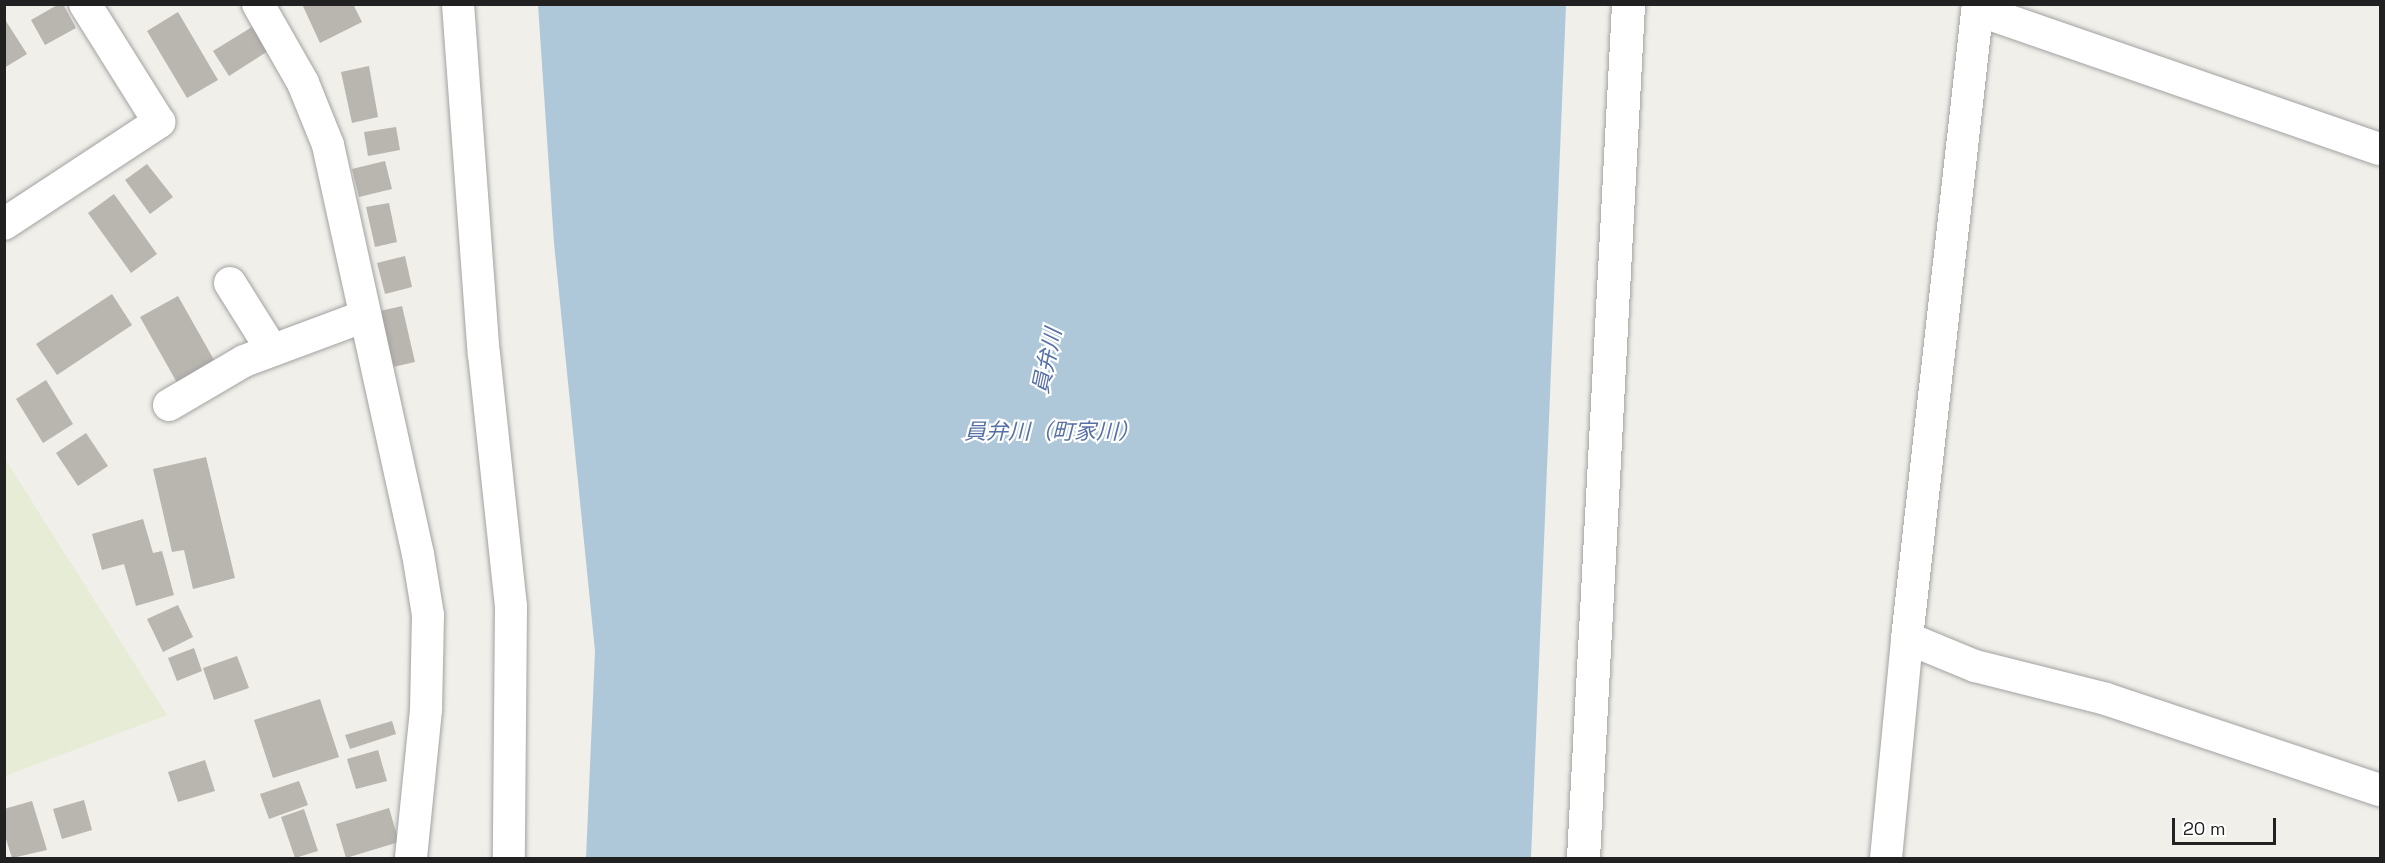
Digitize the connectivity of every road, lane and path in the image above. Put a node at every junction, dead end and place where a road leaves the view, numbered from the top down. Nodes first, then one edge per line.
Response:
1 (85, 4) edge
2 (258, 4) edge
3 (458, 4) edge
4 (1628, 4) edge
5 (1978, 7) edge
6 (2380, 149) edge
7 (4, 224) edge
8 (230, 283) dead end
9 (365, 316) junction
10 (272, 350) junction
11 (169, 405) dead end
12 (1906, 638) junction
13 (2380, 790) edge
14 (411, 858) edge
15 (509, 858) edge
16 (1583, 858) edge
17 (1886, 858) edge

1 - 7 street
2 - 9 street
3 - 15 street
4 - 16 street
5 - 6 street
5 - 12 street
8 - 10 street
9 - 10 street
9 - 14 street
10 - 11 street
12 - 13 street
12 - 17 street

